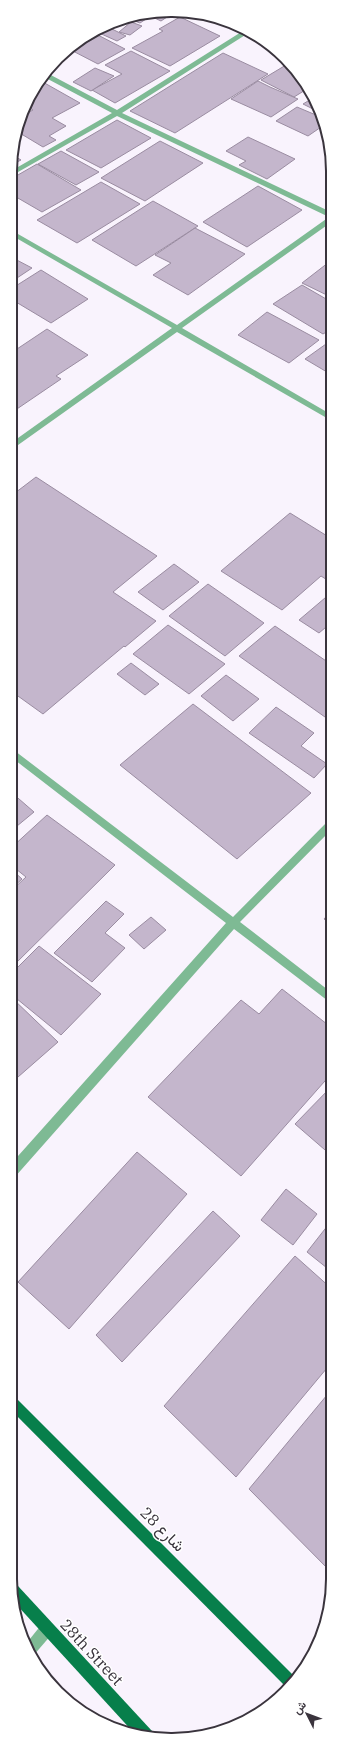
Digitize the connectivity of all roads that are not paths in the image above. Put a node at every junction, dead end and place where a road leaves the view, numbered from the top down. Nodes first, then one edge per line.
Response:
1 (242, 34) edge
2 (49, 77) edge
3 (116, 113) junction
4 (17, 171) edge
5 (326, 214) edge
6 (326, 222) edge
7 (17, 235) edge
8 (177, 328) junction
9 (326, 415) edge
10 (17, 443) edge
11 (17, 757) edge
12 (326, 829) edge
13 (233, 923) junction
14 (326, 995) edge
15 (17, 1166) edge
16 (17, 1407) edge
17 (18, 1597) edge
18 (47, 1628) junction
19 (33, 1647) edge
20 (288, 1680) edge
21 (142, 1730) edge

1 - 3 street
2 - 3 street
3 - 4 street
3 - 5 street
6 - 8 street
7 - 8 street
8 - 9 street
8 - 10 street
11 - 13 street
12 - 13 street
13 - 14 street
13 - 15 street
16 - 20 main road, شارع 28
17 - 18 main road, 28th Street
18 - 19 street
18 - 21 main road, 28th Street

